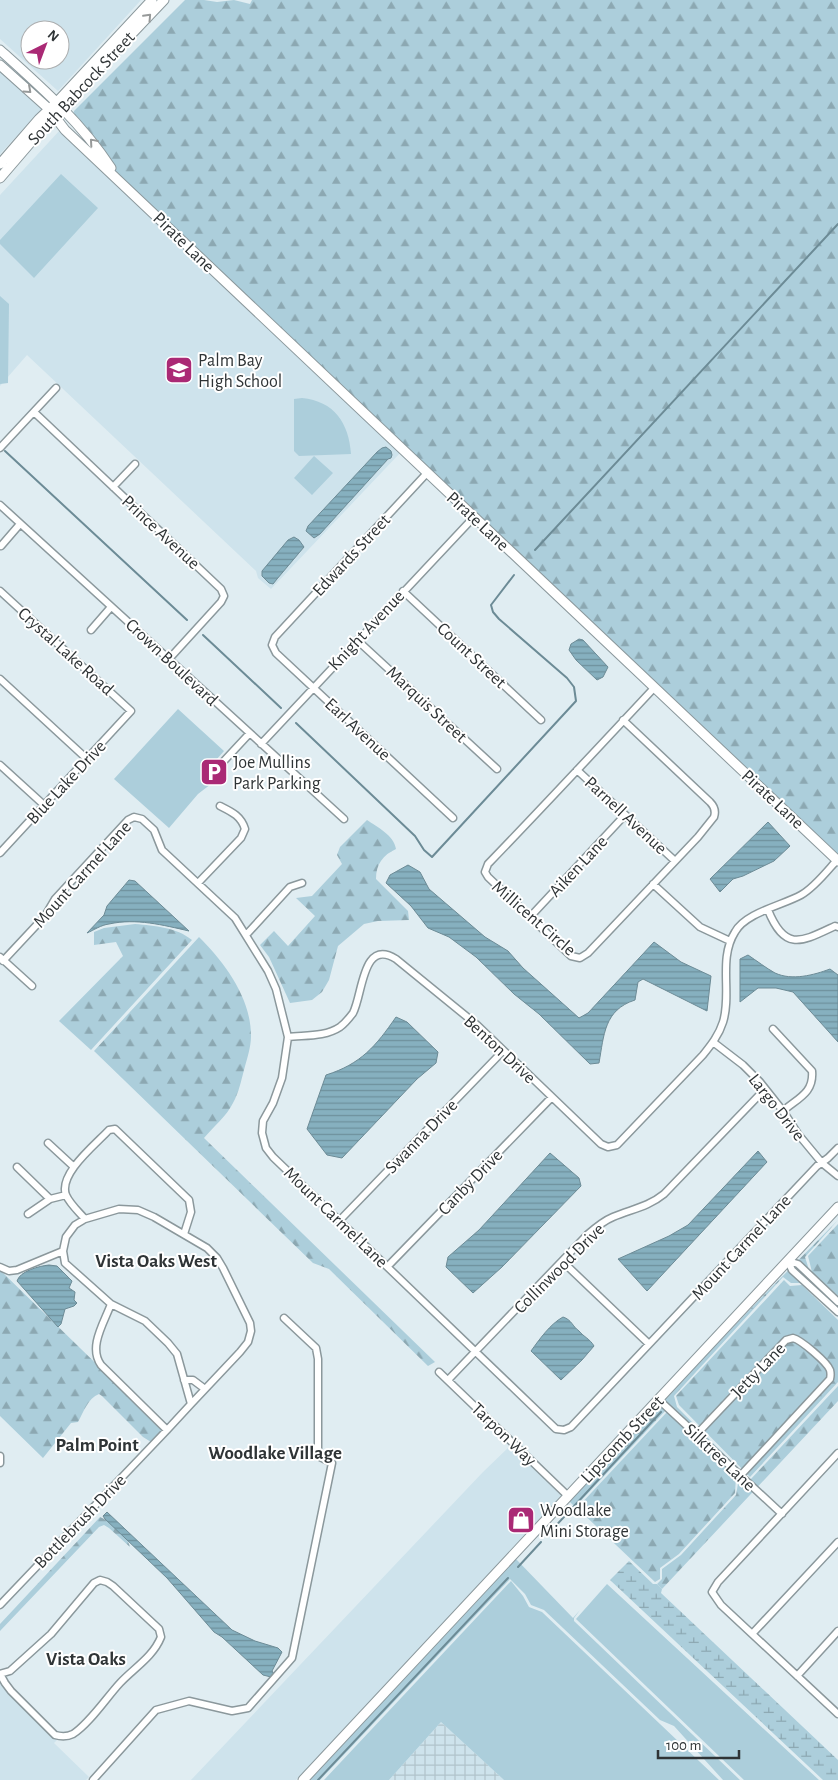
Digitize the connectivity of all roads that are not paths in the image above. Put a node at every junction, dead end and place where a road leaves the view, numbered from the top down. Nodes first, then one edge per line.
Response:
1 (152, 0) edge
2 (164, 0) edge
3 (0, 50) edge
4 (0, 65) edge
5 (60, 105) junction
6 (52, 113) junction
7 (0, 164) edge
8 (0, 178) edge
9 (119, 180) junction
10 (56, 388) dead end
11 (34, 412) junction
12 (0, 448) edge
13 (135, 464) dead end
14 (427, 473) junction
15 (113, 487) junction
16 (0, 505) edge
17 (474, 518) junction
18 (20, 524) junction
19 (1, 546) edge
20 (0, 591) edge
21 (403, 591) junction
22 (111, 607) junction
23 (91, 630) dead end
24 (275, 637) joint
25 (357, 640) junction
26 (168, 659) junction
27 (0, 679) edge
28 (313, 687) junction
29 (654, 688) junction
30 (131, 711) joint
31 (541, 720) dead end
32 (623, 720) junction
33 (249, 734) junction
34 (261, 744) junction
35 (87, 759) junction
36 (222, 763) dead end
37 (0, 765) edge
38 (497, 769) dead end
39 (576, 770) junction
40 (44, 805) junction
41 (220, 806) dead end
42 (625, 815) junction
43 (453, 818) dead end
44 (344, 819) dead end
45 (0, 853) edge
46 (838, 860) edge
47 (675, 861) junction
48 (198, 883) junction
49 (302, 883) dead end
50 (652, 884) junction
51 (768, 910) junction
52 (530, 917) junction
53 (838, 927) edge
54 (246, 934) junction
55 (730, 941) junction
56 (2, 959) edge
57 (32, 986) dead end
58 (773, 1029) dead end
59 (288, 1037) junction
60 (713, 1042) junction
61 (503, 1051) junction
62 (765, 1088) junction
63 (552, 1097) junction
64 (783, 1111) junction
65 (48, 1143) dead end
66 (838, 1148) edge
67 (822, 1163) junction
68 (17, 1166) dead end
69 (74, 1167) junction
70 (838, 1176) edge
71 (66, 1195) junction
72 (50, 1199) junction
73 (838, 1207) edge
74 (28, 1214) dead end
75 (85, 1219) junction
76 (340, 1220) junction
77 (184, 1234) junction
78 (63, 1251) junction
79 (562, 1261) junction
80 (788, 1261) junction
81 (388, 1266) junction
82 (0, 1267) edge
83 (824, 1289) junction
84 (819, 1294) junction
85 (838, 1302) edge
86 (111, 1304) junction
87 (838, 1312) edge
88 (284, 1318) dead end
89 (649, 1344) junction
90 (476, 1352) junction
91 (439, 1372) dead end
92 (184, 1380) junction
93 (448, 1380) junction
94 (205, 1389) junction
95 (658, 1399) junction
96 (191, 1404) junction
97 (167, 1430) junction
98 (696, 1435) junction
99 (838, 1453) edge
100 (0, 1456) edge
101 (0, 1463) edge
102 (740, 1476) junction
103 (568, 1496) junction
104 (782, 1514) junction
105 (838, 1542) edge
106 (0, 1605) edge
107 (838, 1631) edge
108 (752, 1634) junction
109 (796, 1676) junction
110 (5, 1683) joint
111 (838, 1714) edge
112 (93, 1780) edge
113 (303, 1780) edge

1 - 5 street, South Babcock Street
5 -> 2 street, South Babcock Street
3 - 5 street, Pirate Lane
4 -> 6 street, Pirate Lane
5 - 6 street, South Babcock Street
9 -> 5 street, Pirate Lane
6 - 7 street, South Babcock Street
6 - 8 street, South Babcock Street
6 - 9 street, Pirate Lane
9 - 14 street, Pirate Lane
10 - 11 street
11 - 12 street
11 - 15 street, Prince Avenue
13 - 15 street
14 - 17 street, Pirate Lane
14 - 24 street, Edwards Street
15 - 26 street, Prince Avenue
16 - 18 street, Crown Boulevard
17 - 21 street, Knight Avenue
17 - 29 street, Pirate Lane
18 - 19 street
18 - 22 street, Crown Boulevard
20 - 30 street, Crystal Lake Road
21 - 25 street, Knight Avenue
21 - 31 street, Count Street
22 - 23 street
22 - 26 street, Crown Boulevard
24 - 28 street, Earl Avenue
25 - 28 street, Knight Avenue
25 - 38 street, Marquis Street
26 - 33 street, Crown Boulevard
27 - 35 street
28 - 34 street, Knight Avenue
28 - 43 street, Earl Avenue
29 - 32 street, Millicent Circle
29 - 46 street, Pirate Lane
30 - 35 street, Blue Lake Drive
32 - 39 street, Millicent Circle
32 - 47 street, Millicent Circle
33 - 34 street, Crown Boulevard
33 - 36 street
34 - 44 street, Crown Boulevard
35 - 40 street, Blue Lake Drive
37 - 40 street
39 - 42 street, Parnell Avenue
39 - 52 street, Millicent Circle
40 - 45 street, Blue Lake Drive
41 - 48 street
42 - 47 street, Parnell Avenue
42 - 52 street, Aiken Lane
46 - 51 street
47 - 50 street, Millicent Circle
48 - 54 street, Mount Carmel Lane
48 - 56 street, Mount Carmel Lane
49 - 54 street
50 - 52 street, Millicent Circle
50 - 55 street
51 - 53 street
51 - 55 street
54 - 59 street, Mount Carmel Lane
55 - 60 street
56 - 57 street
58 - 64 street
59 - 61 street, Benton Drive
59 - 76 street, Mount Carmel Lane
60 - 62 street, Largo Drive
60 - 63 street, Benton Drive
61 - 63 street, Benton Drive
61 - 76 street, Swanna Drive
62 - 64 street, Largo Drive
62 - 79 street, Collinwood Drive
63 - 81 street, Canby Drive
64 - 67 street, Largo Drive
65 - 69 street
66 - 67 street, Mount Carmel Lane
67 - 70 street, Largo Drive
67 - 89 street, Mount Carmel Lane
68 - 72 street
69 - 71 street
69 - 77 street
71 - 72 street
71 - 75 street
72 - 74 street
73 - 80 street, Lipscomb Street
75 - 77 street, Bottlebrush Drive
75 - 78 street
76 - 81 street, Mount Carmel Lane
77 - 94 street, Bottlebrush Drive
78 - 82 street
78 - 86 street
79 - 89 street
79 - 90 street, Collinwood Drive
80 - 83 street
80 - 84 street
80 - 95 street, Lipscomb Street
81 - 90 street, Mount Carmel Lane
83 - 84 street
83 - 85 street
84 - 87 street
86 - 92 street
86 - 97 street
88 - 112 street
89 - 90 street, Mount Carmel Lane
90 - 93 street, Collinwood Drive
91 - 93 street, Tarpon Way
92 - 94 street
92 - 96 street
93 - 103 street, Tarpon Way
94 - 96 street, Bottlebrush Drive
95 - 98 street, Silktree Lane
95 - 103 street, Lipscomb Street
96 - 97 street, Bottlebrush Drive
97 - 106 street, Bottlebrush Drive
98 - 102 street, Silktree Lane
98 - 102 street, Jetty Lane
99 - 104 street
100 - 101 street
102 - 104 street, Silktree Lane
103 - 113 street, Lipscomb Street
104 - 108 street
105 - 108 street
107 - 109 street
108 - 109 street
109 - 111 street
110 - 110 street

